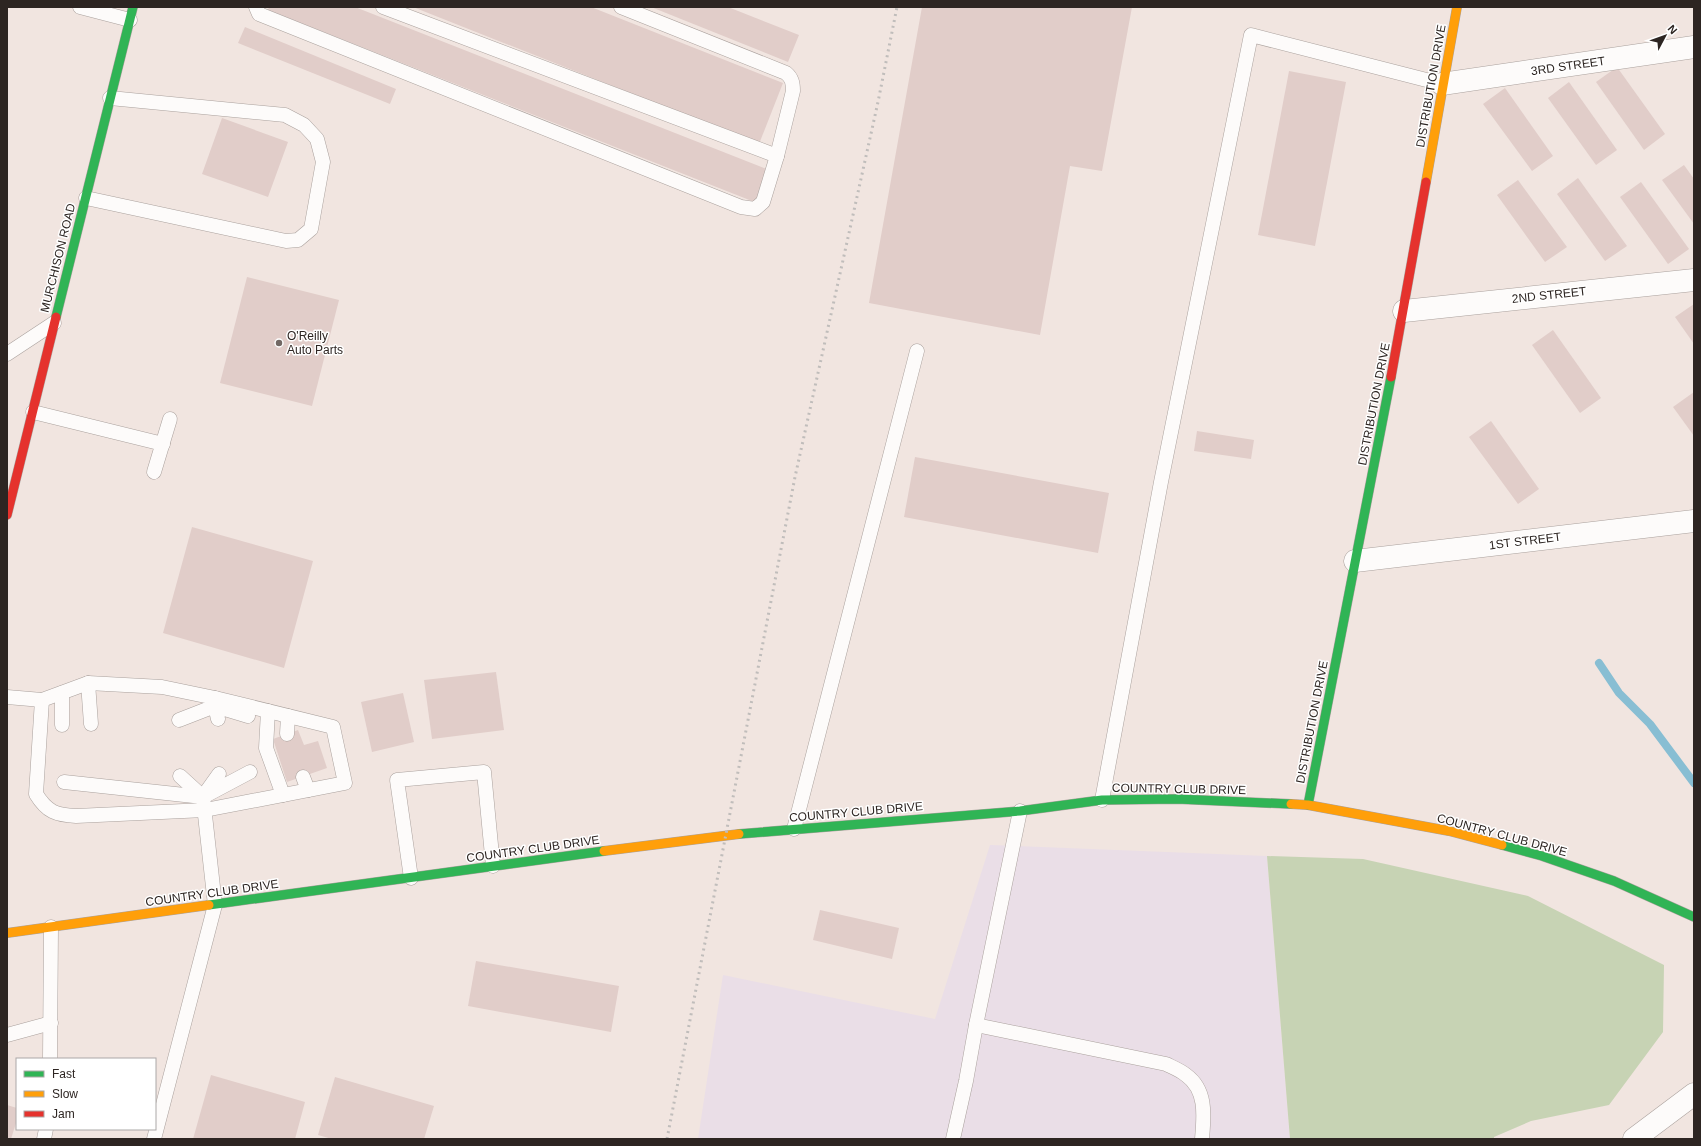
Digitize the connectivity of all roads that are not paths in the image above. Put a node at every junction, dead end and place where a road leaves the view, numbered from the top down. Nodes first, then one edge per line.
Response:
1 (80, 7) edge
2 (256, 7) edge
3 (384, 7) edge
4 (621, 7) edge
5 (1457, 7) edge
6 (131, 13) edge
7 (1694, 47) edge
8 (1442, 84) junction
9 (110, 98) junction
10 (777, 156) junction
11 (86, 198) junction
12 (1694, 280) edge
13 (1404, 311) junction
14 (54, 324) junction
15 (917, 351) dead end
16 (7, 354) edge
17 (33, 412) junction
18 (170, 419) dead end
19 (163, 444) junction
20 (154, 472) dead end
21 (7, 515) edge
22 (1694, 521) edge
23 (1355, 561) junction
24 (88, 683) junction
25 (62, 693) junction
26 (7, 697) edge
27 (42, 700) junction
28 (216, 708) junction
29 (268, 711) junction
30 (248, 716) dead end
31 (288, 716) junction
32 (179, 720) dead end
33 (91, 724) dead end
34 (62, 725) dead end
35 (287, 734) dead end
36 (250, 772) dead end
37 (219, 774) dead end
38 (180, 776) dead end
39 (302, 777) dead end
40 (93, 778) dead end
41 (64, 782) dead end
42 (308, 790) junction
43 (283, 795) junction
44 (1102, 800) junction
45 (204, 804) junction
46 (1308, 805) junction
47 (1020, 811) junction
48 (794, 829) junction
49 (494, 866) junction
50 (411, 878) junction
51 (215, 904) junction
52 (1694, 917) edge
53 (51, 927) junction
54 (7, 933) edge
55 (51, 1023) junction
56 (976, 1025) junction
57 (7, 1035) edge
58 (50, 1058) edge
59 (1694, 1094) edge
60 (154, 1139) edge
61 (953, 1139) edge
62 (1202, 1139) edge
63 (1634, 1139) edge

1 - 6 lane
2 - 10 lane
3 - 10 lane
4 - 10 lane
5 - 8 main road, DISTRIBUTION DRIVE
6 - 9 main road, MURCHISON ROAD
7 - 8 street, 3RD STREET
8 - 13 main road, DISTRIBUTION DRIVE
8 - 44 lane
9 - 11 main road, MURCHISON ROAD
9 - 11 lane
11 - 14 main road, MURCHISON ROAD
12 - 13 street, 2ND STREET
13 - 23 main road, DISTRIBUTION DRIVE
14 - 16 lane
14 - 17 main road, MURCHISON ROAD
15 - 48 lane
17 - 19 lane
17 - 21 main road, MURCHISON ROAD
18 - 19 lane
19 - 20 lane
22 - 23 street, 1ST STREET
23 - 46 main road, DISTRIBUTION DRIVE
24 - 25 lane
24 - 28 lane
24 - 33 lane
25 - 27 lane
25 - 34 lane
26 - 27 lane
27 - 45 lane
28 - 29 lane
28 - 30 lane
28 - 32 lane
29 - 31 lane
29 - 43 lane
31 - 35 lane
31 - 42 lane
36 - 45 lane
37 - 45 lane
38 - 45 lane
39 - 42 lane
40 - 45 lane
41 - 45 lane
42 - 43 lane
43 - 45 lane
44 - 46 main road, COUNTRY CLUB DRIVE
44 - 47 main road, COUNTRY CLUB DRIVE
45 - 51 lane
46 - 52 main road, COUNTRY CLUB DRIVE
47 - 48 main road, COUNTRY CLUB DRIVE
47 - 56 lane
48 - 49 main road, COUNTRY CLUB DRIVE
49 - 50 main road, COUNTRY CLUB DRIVE
49 - 50 lane
50 - 51 main road, COUNTRY CLUB DRIVE
51 - 53 main road, COUNTRY CLUB DRIVE
51 - 60 lane
53 - 54 main road, COUNTRY CLUB DRIVE
53 - 55 lane
55 - 57 lane
55 - 58 lane
56 - 61 lane
56 - 62 lane
59 - 63 street

